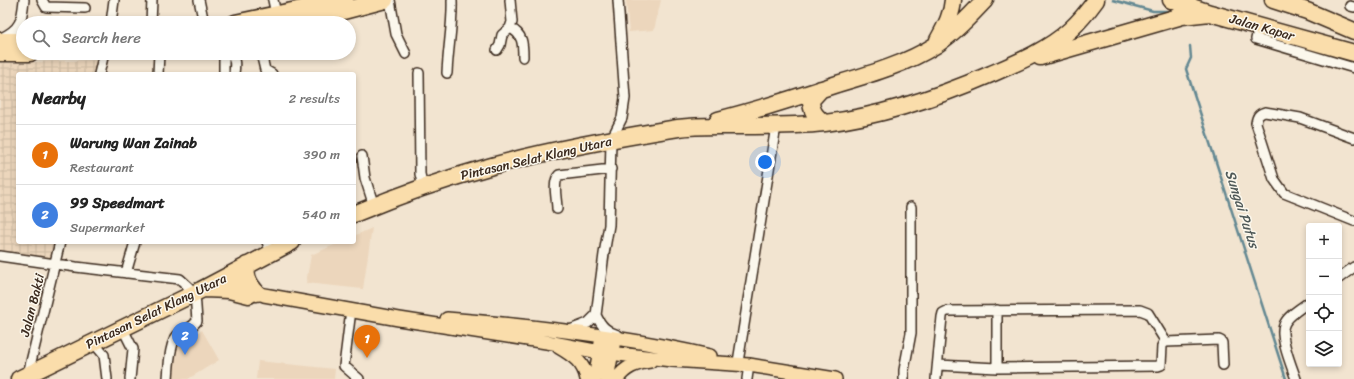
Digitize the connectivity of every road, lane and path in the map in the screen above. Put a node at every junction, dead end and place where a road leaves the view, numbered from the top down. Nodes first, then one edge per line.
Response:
1 (24, 0) edge
2 (114, 0) edge
3 (152, 0) edge
4 (199, 0) edge
5 (345, 0) edge
6 (384, 0) edge
7 (390, 0) edge
8 (452, 0) edge
9 (510, 0) edge
10 (618, 0) edge
11 (953, 0) edge
12 (985, 0) edge
13 (1096, 0) edge
14 (1171, 0) edge
15 (1273, 0) edge
16 (44, 4) edge
17 (274, 7) edge
18 (85, 8) dead end
19 (1210, 12) junction
20 (24, 16) edge
21 (112, 16) edge
22 (151, 16) edge
23 (202, 16) edge
24 (252, 16) edge
25 (324, 16) edge
26 (1259, 26) junction
27 (510, 28) junction
28 (16, 29) edge
29 (1354, 31) edge
30 (0, 40) edge
31 (16, 41) edge
32 (936, 45) junction
33 (497, 50) dead end
34 (16, 53) edge
35 (1354, 53) edge
36 (0, 54) edge
37 (406, 54) dead end
38 (523, 57) dead end
39 (102, 60) edge
40 (159, 60) edge
41 (224, 60) edge
42 (234, 60) edge
43 (263, 60) edge
44 (1021, 62) junction
45 (1354, 68) edge
46 (99, 72) edge
47 (158, 72) edge
48 (224, 72) edge
49 (234, 72) edge
50 (268, 72) edge
51 (447, 73) dead end
52 (419, 74) dead end
53 (821, 89) junction
54 (824, 123) junction
55 (699, 125) junction
56 (776, 126) junction
57 (1354, 138) edge
58 (612, 140) junction
59 (362, 156) dead end
60 (611, 169) junction
61 (423, 187) junction
62 (374, 206) junction
63 (910, 207) dead end
64 (557, 209) dead end
65 (356, 213) edge
66 (1354, 221) edge
67 (60, 244) edge
68 (134, 244) edge
69 (283, 244) edge
70 (269, 247) edge
71 (0, 256) edge
72 (55, 264) junction
73 (247, 265) junction
74 (1354, 266) edge
75 (126, 273) junction
76 (228, 275) junction
77 (1342, 276) edge
78 (198, 291) junction
79 (253, 294) junction
80 (1306, 305) edge
81 (997, 310) junction
82 (357, 311) junction
83 (596, 315) junction
84 (122, 327) junction
85 (568, 331) junction
86 (608, 337) junction
87 (93, 342) junction
88 (1166, 342) junction
89 (552, 343) junction
90 (643, 343) junction
91 (605, 353) junction
92 (672, 360) junction
93 (743, 364) junction
94 (938, 365) junction
95 (1223, 365) dead end
96 (997, 368) junction
97 (23, 377) edge
98 (807, 377) edge
99 (107, 379) edge
100 (130, 379) edge
101 (168, 379) edge
102 (359, 379) edge
103 (587, 379) edge
104 (595, 379) edge
105 (607, 379) edge
106 (617, 379) edge
107 (747, 379) edge
108 (835, 379) edge
109 (904, 379) edge
110 (936, 379) edge
111 (1296, 379) edge

1 - 20 street
2 - 21 street
3 - 22 street
4 - 23 street
5 - 17 highway
6 - 25 highway
7 - 37 street
8 - 51 street
9 - 27 street
10 - 58 street
11 - 32 highway
12 - 32 highway, Pintasan Selat Klang Utara
13 - 44 highway, Pintasan Selat Klang Utara
14 - 19 highway, Jalan Kapar
15 - 29 highway
16 - 18 street
17 - 24 highway
19 - 26 highway, Jalan Kapar
19 - 44 highway
26 - 35 highway, Jalan Kapar
26 - 45 street
27 - 33 street
27 - 38 street
28 - 30 street
30 - 31 highway
32 - 53 highway, Pintasan Selat Klang Utara
34 - 36 highway
39 - 46 street
40 - 47 street
41 - 48 street
42 - 49 street
43 - 50 street
44 - 54 highway, Pintasan Selat Klang Utara
52 - 61 street
53 - 54 highway
53 - 55 highway, Pintasan Selat Klang Utara
54 - 56 highway, Pintasan Selat Klang Utara
55 - 56 highway, Pintasan Selat Klang Utara
55 - 58 highway, Pintasan Selat Klang Utara
56 - 93 street
57 - 66 street
58 - 60 street
58 - 61 highway, Pintasan Selat Klang Utara
59 - 62 street
60 - 64 street
60 - 83 street
61 - 62 highway, Pintasan Selat Klang Utara
62 - 65 highway, Pintasan Selat Klang Utara
63 - 109 street
67 - 72 street, Jalan Bakti
68 - 75 street
69 - 70 highway, Pintasan Selat Klang Utara
70 - 73 highway, Pintasan Selat Klang Utara
71 - 72 street
72 - 75 street
72 - 97 street, Jalan Bakti
73 - 76 highway, Pintasan Selat Klang Utara
73 - 79 highway
74 - 77 street
75 - 78 street
76 - 78 highway, Pintasan Selat Klang Utara
76 - 79 main road
78 - 79 highway
78 - 84 highway, Pintasan Selat Klang Utara
78 - 101 street
79 - 82 main road
80 - 111 street
81 - 88 street
81 - 94 street
81 - 96 street
82 - 85 main road
82 - 89 main road
82 - 102 street
83 - 85 street
83 - 90 street
84 - 87 highway, Pintasan Selat Klang Utara
84 - 100 street
85 - 86 main road
86 - 90 main road
86 - 91 main road
87 - 97 highway, Pintasan Selat Klang Utara
87 - 99 street
88 - 95 street
88 - 96 street
89 - 91 main road
89 - 103 main road
90 - 93 main road
91 - 92 main road
91 - 104 main road
91 - 105 main road
92 - 93 main road
92 - 106 main road
93 - 98 main road
93 - 107 street
94 - 96 street
94 - 110 street
98 - 108 main road

